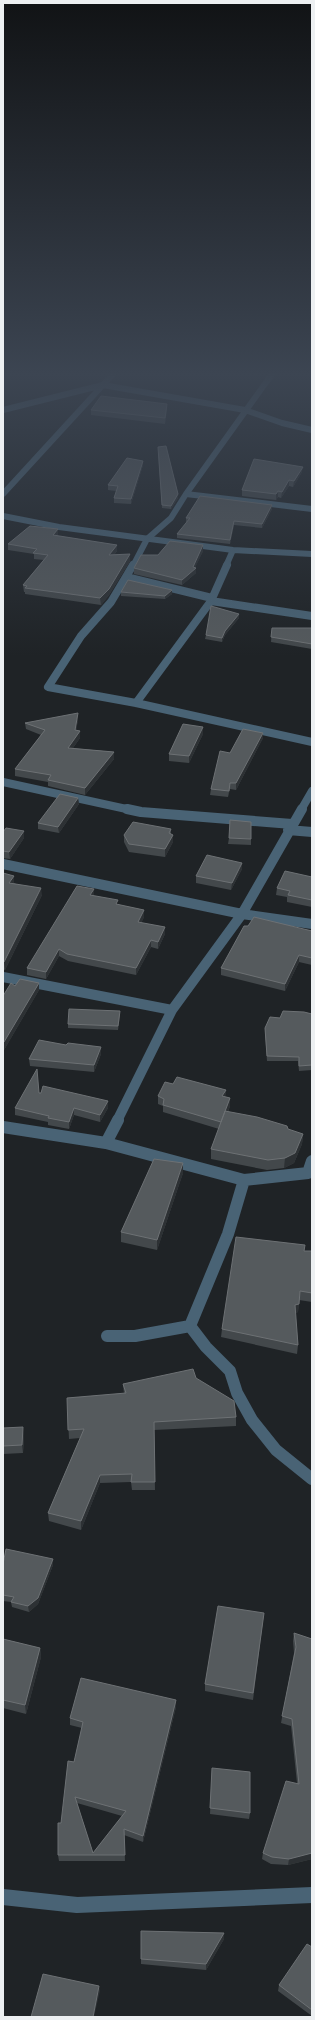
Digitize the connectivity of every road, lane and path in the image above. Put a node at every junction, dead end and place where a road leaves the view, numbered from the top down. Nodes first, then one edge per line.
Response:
1 (27, 468) edge
2 (204, 468) edge
3 (3, 494) edge
4 (186, 494) junction
5 (312, 509) edge
6 (3, 516) edge
7 (147, 539) junction
8 (233, 550) junction
9 (312, 554) edge
10 (126, 577) junction
11 (212, 599) junction
12 (312, 616) edge
13 (136, 703) junction
14 (312, 742) edge
15 (3, 782) edge
16 (312, 791) edge
17 (290, 827) junction
18 (312, 832) edge
19 (3, 864) edge
20 (242, 914) junction
21 (312, 924) edge
22 (3, 978) edge
23 (172, 1010) junction
24 (3, 1127) edge
25 (106, 1142) junction
26 (312, 1161) edge
27 (310, 1177) edge
28 (244, 1180) junction
29 (190, 1326) junction
30 (107, 1336) dead end
31 (312, 1480) edge
32 (312, 1895) edge
33 (3, 1897) edge

1 - 3 street
2 - 4 street
4 - 5 street
4 - 7 street
6 - 7 street
7 - 8 street
7 - 10 street
8 - 9 street
8 - 11 street
10 - 11 street
10 - 13 street
11 - 12 street
11 - 13 street
13 - 14 street
15 - 17 street
16 - 17 street
17 - 18 street
17 - 20 street
19 - 20 street
20 - 21 street
20 - 23 street
22 - 23 street
23 - 25 street
24 - 25 street
25 - 28 street
26 - 27 street
27 - 28 street
28 - 29 street
29 - 30 street
29 - 31 street
32 - 33 street

